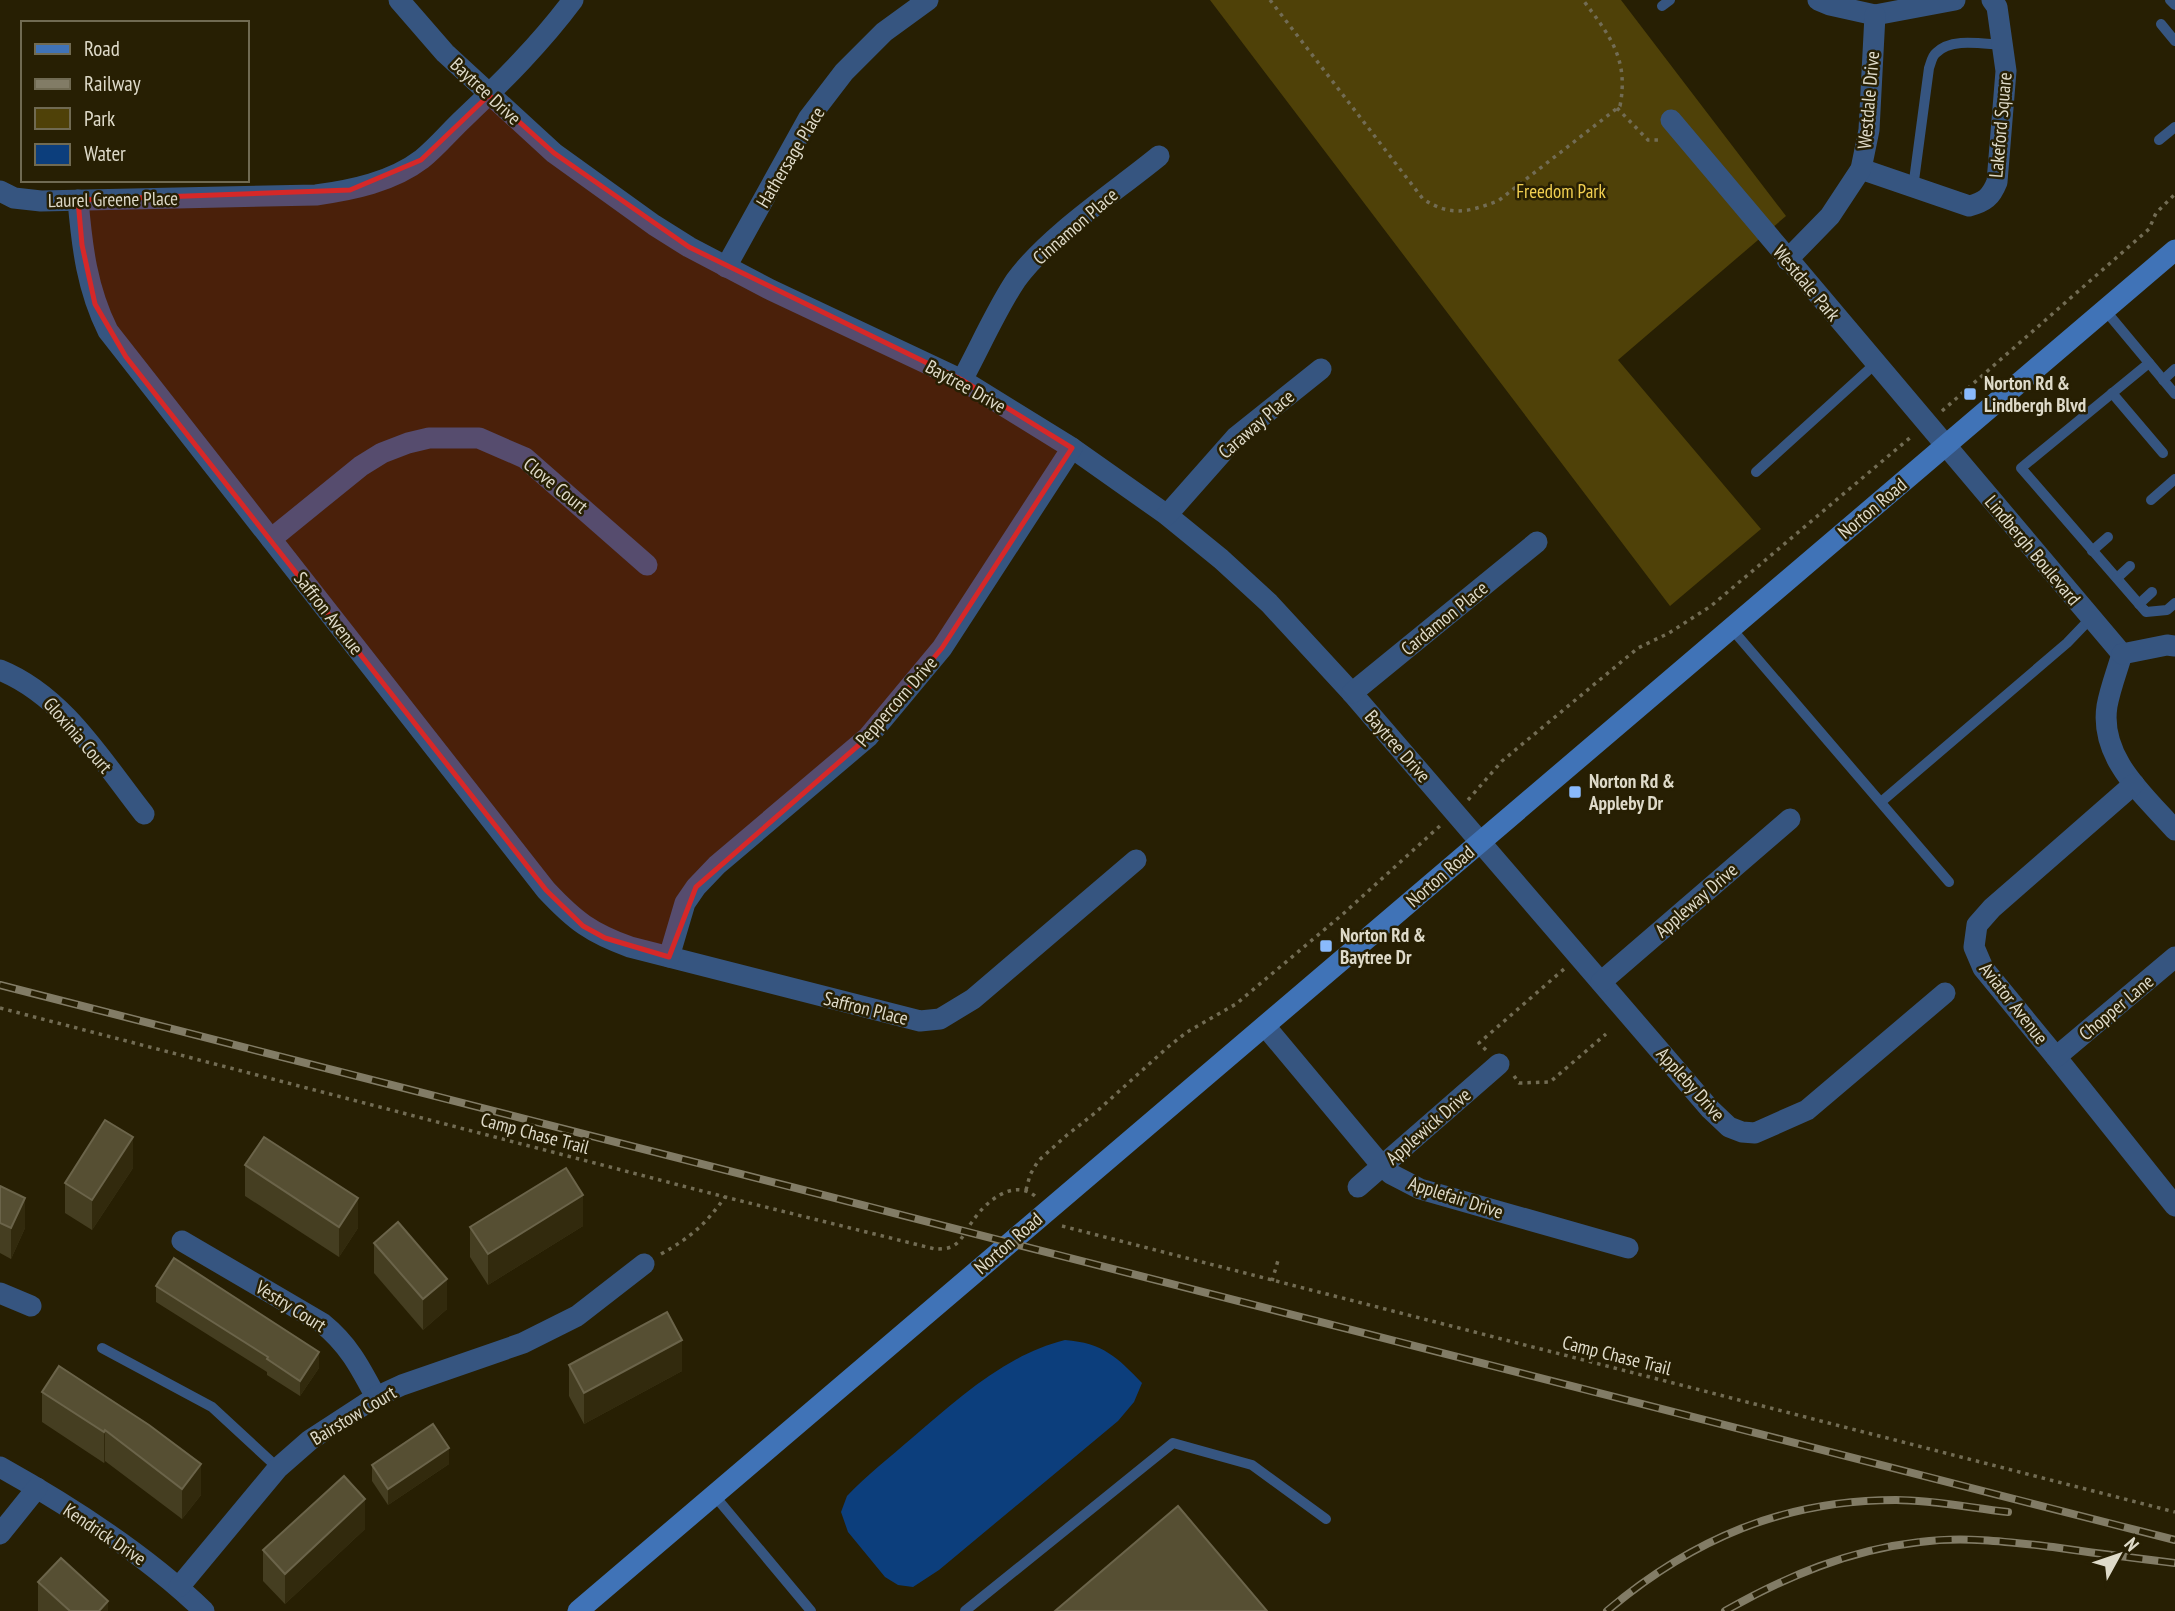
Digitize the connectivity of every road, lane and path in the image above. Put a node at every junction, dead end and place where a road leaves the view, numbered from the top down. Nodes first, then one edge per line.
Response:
1 (398, 0) edge
2 (573, 0) edge
3 (928, 0) edge
4 (1270, 0) edge
5 (1583, 0) edge
6 (1818, 0) edge
7 (1955, 0) edge
8 (1992, 0) edge
9 (2171, 0) edge
10 (2175, 5) edge
11 (1875, 15) junction
12 (2161, 24) dead end
13 (2175, 41) edge
14 (2002, 45) junction
15 (489, 94) junction
16 (1617, 108) junction
17 (1671, 120) dead end
18 (2175, 127) edge
19 (1687, 140) junction
20 (2159, 140) dead end
21 (1159, 156) dead end
22 (1861, 169) junction
23 (1913, 188) junction
24 (0, 191) edge
25 (2175, 194) edge
26 (78, 200) junction
27 (2175, 250) edge
28 (1787, 260) junction
29 (726, 267) junction
30 (2105, 310) junction
31 (2149, 363) junction
32 (1875, 364) junction
33 (1321, 369) dead end
34 (2175, 369) edge
35 (962, 380) junction
36 (2163, 380) junction
37 (2112, 393) junction
38 (2175, 394) edge
39 (1926, 424) junction
40 (1945, 446) junction
41 (1072, 448) junction
42 (2163, 453) dead end
43 (1756, 472) dead end
44 (2175, 479) edge
45 (2151, 500) dead end
46 (1167, 515) junction
47 (2108, 537) dead end
48 (271, 539) junction
49 (1536, 542) dead end
50 (2092, 551) junction
51 (647, 565) dead end
52 (2130, 566) dead end
53 (2116, 578) junction
54 (2152, 592) dead end
55 (2139, 604) junction
56 (2171, 606) edge
57 (2091, 618) junction
58 (1731, 628) junction
59 (2175, 646) edge
60 (2122, 654) junction
61 (0, 670) edge
62 (1352, 693) junction
63 (2134, 784) junction
64 (1881, 802) junction
65 (1456, 811) junction
66 (144, 814) dead end
67 (1790, 819) dead end
68 (2175, 830) edge
69 (1481, 841) junction
70 (1136, 860) dead end
71 (1949, 882) dead end
72 (1579, 956) junction
73 (669, 957) junction
74 (2175, 957) edge
75 (1601, 982) junction
76 (1945, 993) dead end
77 (0, 1008) edge
78 (1265, 1026) junction
79 (1606, 1034) dead end
80 (1479, 1043) dead end
81 (2056, 1057) junction
82 (1499, 1064) dead end
83 (1519, 1083) dead end
84 (1382, 1166) junction
85 (1358, 1187) dead end
86 (1026, 1190) junction
87 (725, 1197) junction
88 (1039, 1200) dead end
89 (2175, 1206) edge
90 (1054, 1219) dead end
91 (182, 1241) dead end
92 (1628, 1248) dead end
93 (1279, 1257) dead end
94 (644, 1264) joint
95 (1272, 1281) junction
96 (0, 1293) edge
97 (31, 1307) dead end
98 (102, 1348) dead end
99 (376, 1397) junction
100 (0, 1467) edge
101 (278, 1468) junction
102 (37, 1488) junction
103 (714, 1495) junction
104 (2175, 1512) edge
105 (1326, 1519) dead end
106 (0, 1534) edge
107 (179, 1587) junction
108 (204, 1611) edge
109 (578, 1611) edge
110 (811, 1611) edge
111 (965, 1611) edge

1 - 15 street, Baytree Drive
2 - 15 street, Laurel Greene Place
3 - 29 street, Hathersage Place
4 - 16 path
5 - 16 path
6 - 11 street
7 - 11 street
8 - 14 street, Lakeford Square
9 - 10 lane
11 - 22 street, Westdale Drive
12 - 13 lane
14 - 23 lane
14 - 23 street, Lakeford Square
15 - 26 street, Laurel Greene Place
15 - 29 street, Baytree Drive
16 - 19 path
17 - 19 street, Westdale Park
18 - 20 lane
19 - 28 street, Westdale Park
21 - 35 street, Cinnamon Place
22 - 23 street, Lakeford Square
22 - 28 street, Westdale Drive
24 - 26 street, Laurel Greene Place
25 - 39 path
26 - 48 street, Saffron Avenue
27 - 30 main road, Norton Road
28 - 32 street, Westdale Park
29 - 35 street, Baytree Drive
30 - 31 lane
30 - 40 main road, Norton Road
31 - 36 lane
31 - 37 lane
32 - 39 street, Westdale Park
32 - 43 lane
33 - 46 street, Caraway Place
34 - 36 lane
35 - 41 street, Baytree Drive
36 - 38 lane
37 - 42 lane
37 - 50 lane
39 - 40 street, Westdale Park
39 - 65 path
40 - 57 street, Lindbergh Boulevard
40 - 58 main road, Norton Road
41 - 46 street, Baytree Drive
41 - 73 street, Peppercorn Drive
44 - 45 lane
46 - 62 street, Baytree Drive
47 - 50 lane
48 - 51 street, Clove Court
48 - 73 street, Saffron Avenue
49 - 62 street, Cardamon Place
50 - 53 lane
52 - 53 lane
53 - 55 lane
54 - 55 lane
55 - 56 lane
57 - 60 street, Lindbergh Boulevard
57 - 64 lane
58 - 64 lane
58 - 69 main road, Norton Road
59 - 60 street
60 - 63 street
61 - 66 street, Gloxinia Court
62 - 65 street, Baytree Drive
63 - 68 street
63 - 81 street, Aviator Avenue
64 - 71 lane
65 - 69 street, Baytree Drive
65 - 86 path
67 - 75 street, Appleway Drive
69 - 72 street, Appleby Drive
69 - 78 main road, Norton Road
70 - 73 street, Saffron Place
72 - 75 street, Appleby Drive
72 - 80 path
74 - 81 street, Chopper Lane
75 - 76 street, Appleby Drive
77 - 87 path, Camp Chase Trail
78 - 84 street, Applefair Drive
78 - 103 main road, Norton Road
79 - 83 path
81 - 89 street, Aviator Avenue
82 - 84 street, Applewick Drive
84 - 85 street, Applewick Drive
84 - 92 street, Applefair Drive
86 - 87 path, Camp Chase Trail
86 - 88 path
87 - 94 path
90 - 95 path, Camp Chase Trail
91 - 99 street, Vestry Court
93 - 95 path
94 - 99 street, Bairstow Court
95 - 104 path, Camp Chase Trail
96 - 97 street
98 - 101 lane
99 - 101 street, Bairstow Court
100 - 102 street, Kendrick Drive
101 - 107 street, Bairstow Court
102 - 106 street
102 - 107 street, Kendrick Drive
103 - 109 main road, Norton Road
103 - 110 lane
105 - 111 lane
107 - 108 street, Kendrick Drive

